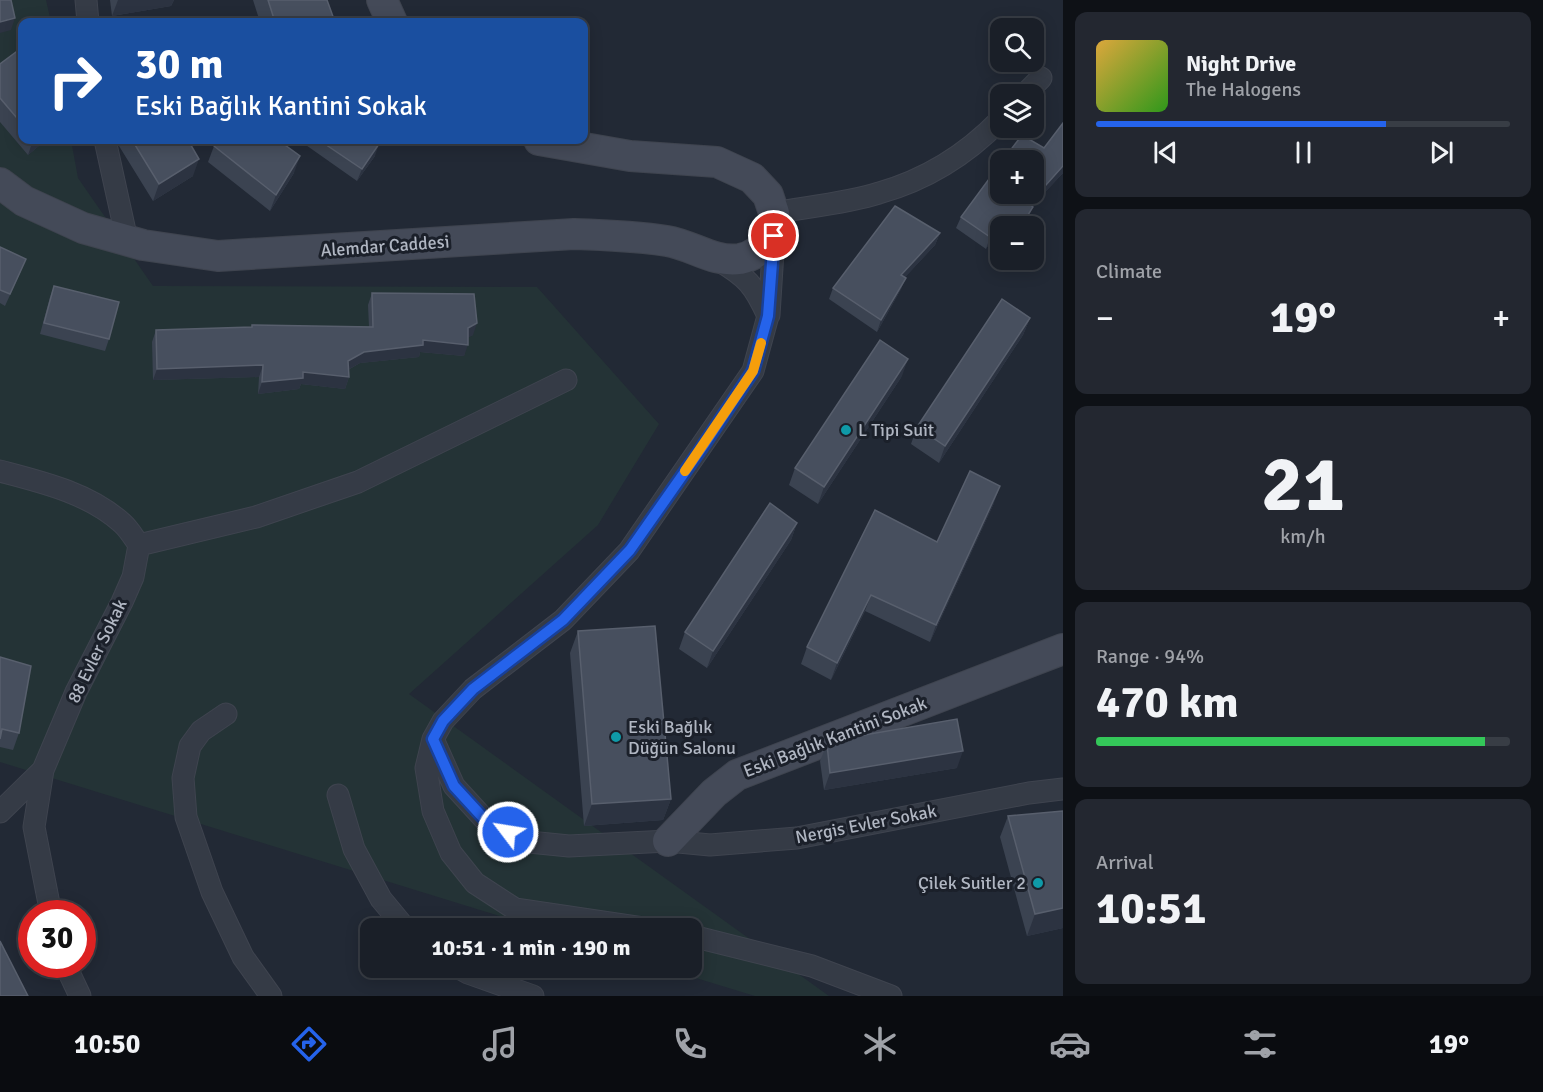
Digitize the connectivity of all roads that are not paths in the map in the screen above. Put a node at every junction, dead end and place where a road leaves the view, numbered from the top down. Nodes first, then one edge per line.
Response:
1 (86, 0) edge
2 (382, 0) edge
3 (88, 18) edge
4 (390, 18) edge
5 (1041, 78) dead end
6 (1035, 84) edge
7 (990, 130) edge
8 (106, 144) edge
9 (562, 144) edge
10 (0, 183) edge
11 (774, 225) junction
12 (127, 240) junction
13 (714, 257) junction
14 (768, 316) junction
15 (566, 380) dead end
16 (0, 471) edge
17 (139, 545) junction
18 (1063, 650) edge
19 (226, 714) dead end
20 (433, 739) junction
21 (43, 770) junction
22 (1063, 789) edge
23 (338, 795) dead end
24 (0, 812) edge
25 (668, 841) junction
26 (48, 900) edge
27 (397, 918) edge
28 (576, 918) edge
29 (702, 938) edge
30 (72, 978) edge
31 (482, 978) edge
32 (80, 996) edge
33 (271, 996) edge
34 (533, 996) edge
35 (891, 996) edge

1 - 3 street
2 - 4 street
5 - 6 street
7 - 11 street
8 - 12 street
9 - 11 street
10 - 12 street, Alemdar Caddesi
11 - 13 street, Alemdar Caddesi
11 - 14 street
12 - 13 street, Alemdar Caddesi
13 - 14 street
14 - 20 street
15 - 17 street
16 - 17 street
17 - 21 street, 88 Evler Sokak
18 - 25 street, Eski Bağlık Kantini Sokak
19 - 33 street
20 - 25 street
20 - 28 street
21 - 24 street
21 - 26 street, 88 Evler Sokak
22 - 25 street, Nergis Evler Sokak
23 - 27 street
29 - 35 street
30 - 32 street
31 - 34 street

